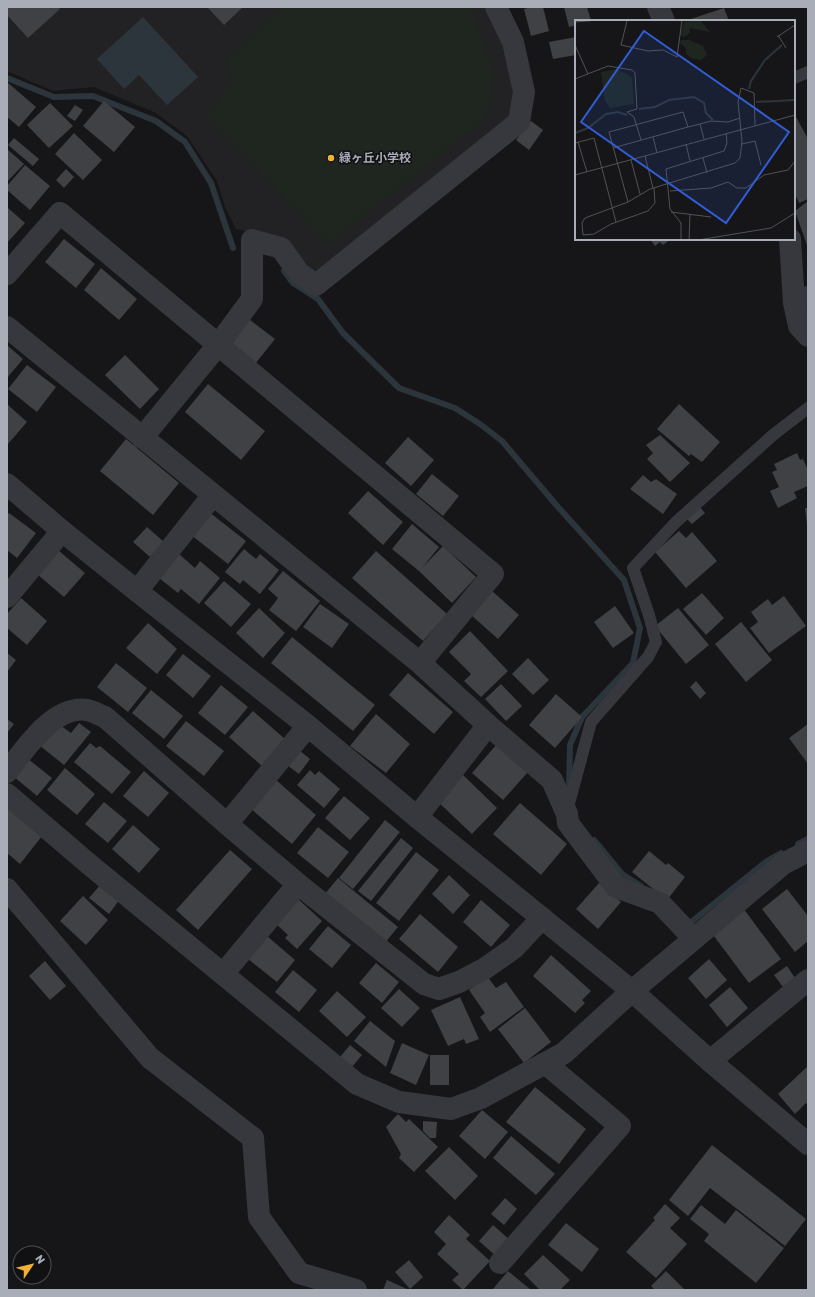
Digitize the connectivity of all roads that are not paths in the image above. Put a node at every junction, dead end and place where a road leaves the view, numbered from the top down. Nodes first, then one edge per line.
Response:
1 (496, 7) edge
2 (658, 7) edge
3 (664, 20) edge
4 (808, 72) edge
5 (795, 78) edge
6 (790, 240) edge
7 (7, 274) edge
8 (801, 300) edge
9 (7, 327) edge
10 (808, 336) edge
11 (218, 344) junction
12 (808, 408) edge
13 (142, 438) junction
14 (7, 484) edge
15 (213, 495) junction
16 (62, 531) junction
17 (137, 591) junction
18 (7, 597) edge
19 (420, 664) junction
20 (488, 725) junction
21 (308, 726) junction
22 (7, 772) edge
23 (7, 794) edge
24 (567, 814) junction
25 (417, 817) junction
26 (227, 824) junction
27 (808, 851) edge
28 (298, 884) junction
29 (7, 889) edge
30 (542, 918) junction
31 (694, 939) junction
32 (223, 974) junction
33 (808, 980) edge
34 (632, 991) junction
35 (710, 1061) junction
36 (545, 1063) junction
37 (808, 1144) edge
38 (500, 1263) dead end
39 (356, 1290) edge

1 - 11 street
2 - 3 street
4 - 5 lane
6 - 8 street
7 - 11 street
8 - 10 street
9 - 13 street
11 - 13 street
11 - 19 street
12 - 24 lane
13 - 15 street
14 - 16 street
15 - 17 street
15 - 19 street
16 - 17 street
16 - 18 street
17 - 21 street
19 - 20 street
20 - 24 street
20 - 25 street
21 - 25 street
21 - 26 street
22 - 26 street
23 - 32 street
24 - 31 street
25 - 30 street
26 - 28 street
27 - 31 street
28 - 30 street
28 - 32 street
29 - 39 street
30 - 34 street
31 - 34 street
32 - 36 street
33 - 35 street
34 - 35 street
34 - 36 street
35 - 37 street
36 - 38 street

